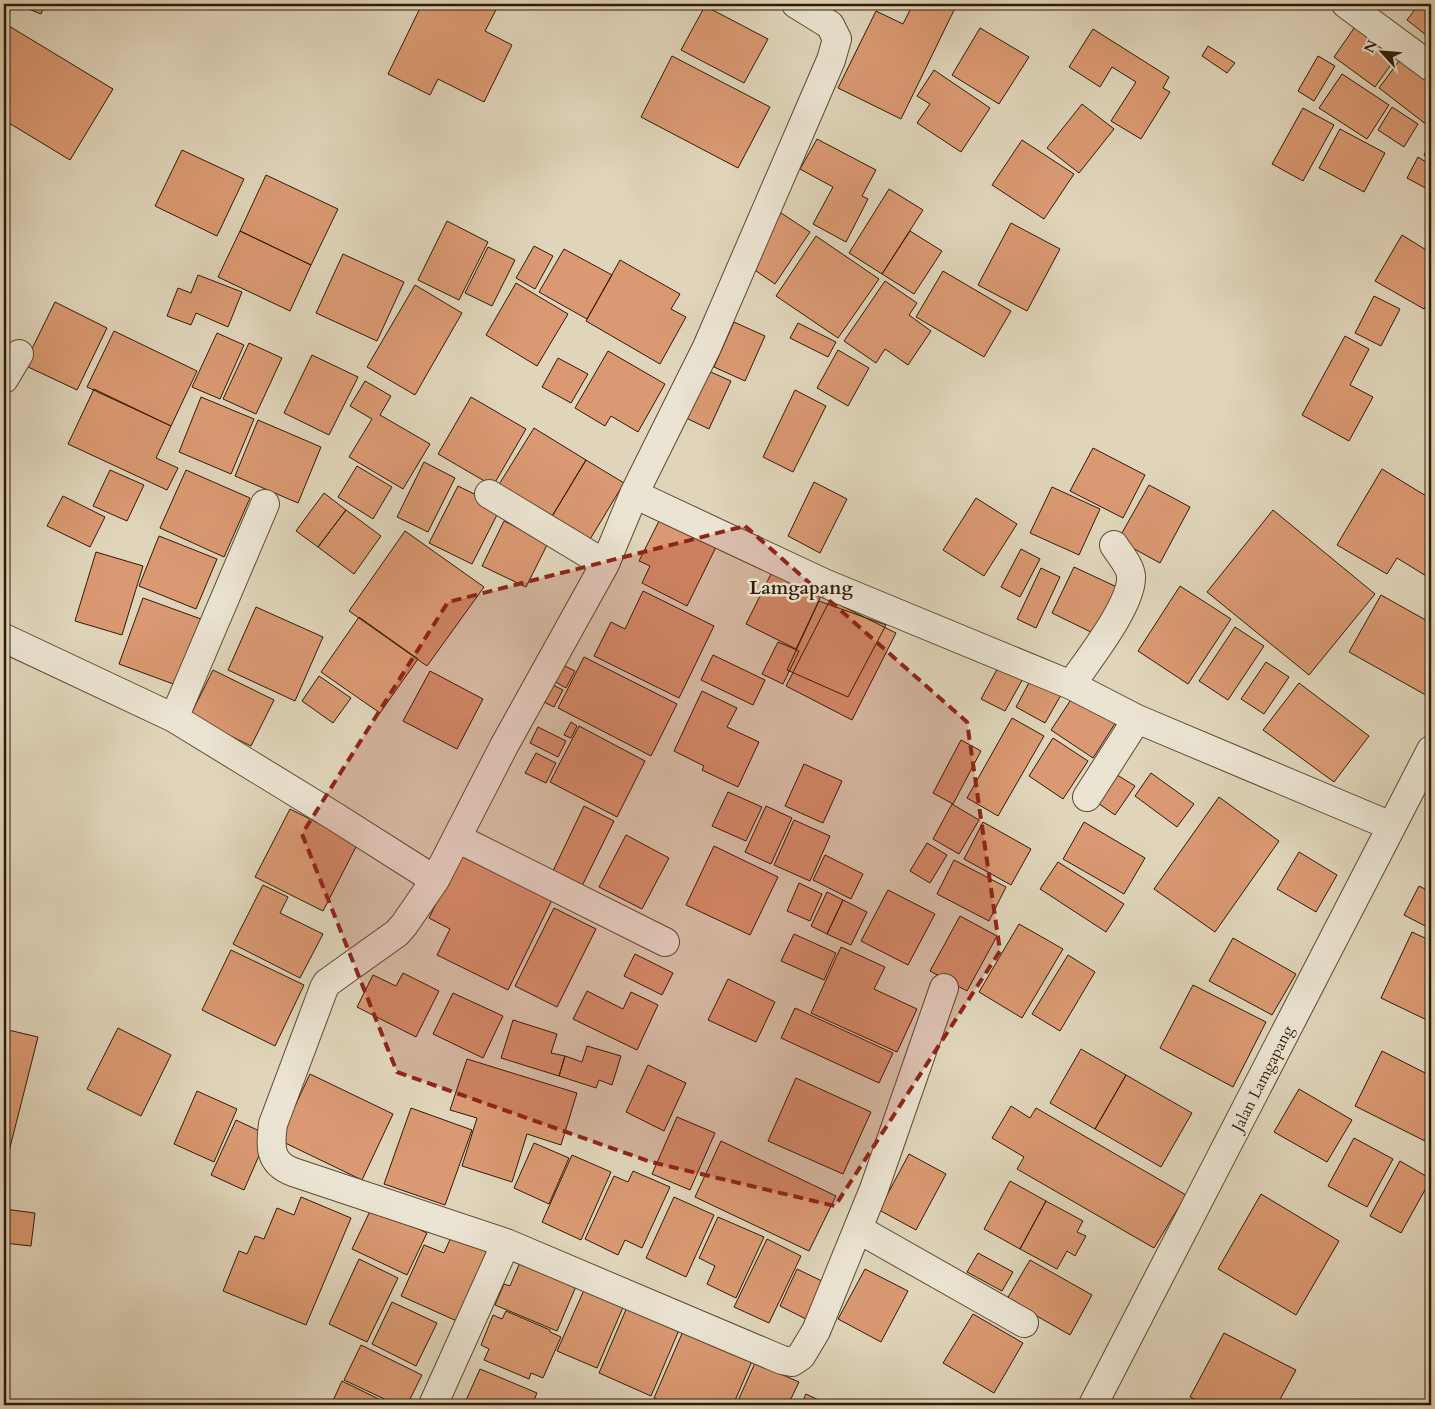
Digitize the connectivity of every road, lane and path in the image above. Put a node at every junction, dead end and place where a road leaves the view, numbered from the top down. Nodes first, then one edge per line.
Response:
1 (796, 4) edge
2 (1346, 4) edge
3 (1431, 67) edge
4 (19, 354) dead end
5 (4, 378) edge
6 (488, 494) dead end
7 (634, 494) junction
8 (265, 504) dead end
9 (1114, 545) dead end
10 (605, 564) junction
11 (4, 638) edge
12 (1071, 685) junction
13 (174, 718) junction
14 (1137, 718) junction
15 (1431, 750) edge
16 (1087, 797) dead end
17 (1392, 826) junction
18 (457, 838) junction
19 (435, 880) junction
20 (666, 942) dead end
21 (944, 988) dead end
22 (858, 1229) junction
23 (506, 1243) junction
24 (1024, 1323) dead end
25 (432, 1405) edge
26 (1093, 1405) edge

1 - 7 street
2 - 3 street
4 - 5 street
6 - 10 street
7 - 10 street
7 - 12 street
7 - 17 street
8 - 13 street
9 - 12 street
10 - 18 street
11 - 13 street
12 - 14 street
13 - 19 street
14 - 16 street
14 - 17 street
15 - 17 street, Jalan Lamgapang
17 - 26 street, Jalan Lamgapang
18 - 19 street
18 - 20 street
19 - 23 street
21 - 22 street
22 - 23 street
22 - 24 street
23 - 25 street

